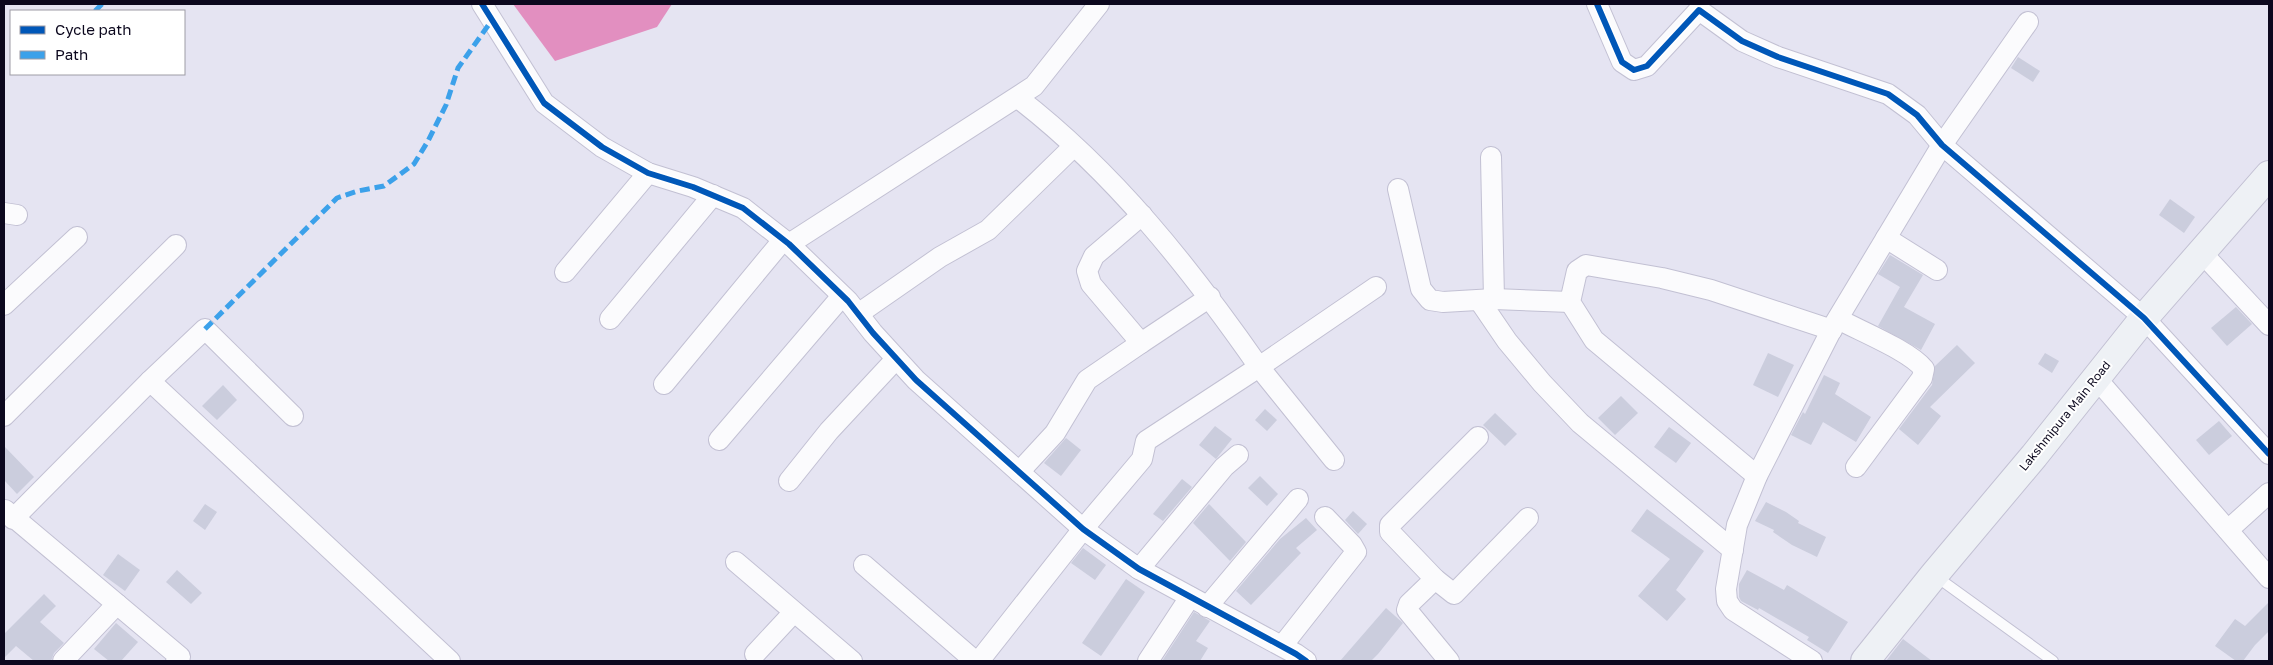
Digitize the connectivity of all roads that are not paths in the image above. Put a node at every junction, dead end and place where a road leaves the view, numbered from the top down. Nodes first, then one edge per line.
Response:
1 (482, 4) edge
2 (1098, 4) edge
3 (1597, 4) edge
4 (1702, 7) edge
5 (2028, 22) dead end
6 (1018, 98) junction
7 (1942, 145) junction
8 (1073, 147) junction
9 (1491, 157) dead end
10 (648, 173) junction
11 (2269, 175) edge
12 (1398, 188) dead end
13 (713, 195) junction
14 (1142, 215) junction
15 (77, 237) dead end
16 (1886, 238) junction
17 (786, 242) junction
18 (176, 245) dead end
19 (2202, 253) junction
20 (1937, 270) dead end
21 (565, 272) dead end
22 (1376, 287) dead end
23 (842, 296) junction
24 (1210, 297) junction
25 (1487, 300) junction
26 (1570, 302) junction
27 (4, 304) edge
28 (858, 314) junction
29 (610, 318) dead end
30 (2144, 318) junction
31 (1835, 324) junction
32 (2269, 325) edge
33 (1141, 343) junction
34 (896, 359) junction
35 (1259, 366) junction
36 (2096, 378) junction
37 (150, 381) junction
38 (664, 384) dead end
39 (4, 416) edge
40 (293, 416) dead end
41 (1478, 437) dead end
42 (719, 440) dead end
43 (2269, 454) edge
44 (1238, 455) dead end
45 (1334, 460) dead end
46 (1856, 467) dead end
47 (1019, 472) junction
48 (1757, 476) junction
49 (789, 481) dead end
50 (2269, 493) edge
51 (1298, 499) dead end
52 (8, 514) edge
53 (1325, 517) dead end
54 (1528, 518) dead end
55 (1083, 529) junction
56 (2228, 530) junction
57 (1733, 550) junction
58 (736, 562) dead end
59 (864, 565) dead end
60 (1139, 569) junction
61 (1934, 575) junction
62 (2269, 578) edge
63 (1435, 579) junction
64 (1198, 602) junction
65 (117, 604) junction
66 (794, 612) junction
67 (755, 654) dead end
68 (1293, 656) edge
69 (181, 660) edge
70 (63, 661) edge
71 (450, 661) edge
72 (852, 661) edge
73 (975, 661) edge
74 (980, 661) edge
75 (1148, 661) edge
76 (1449, 661) edge
77 (1812, 661) edge
78 (1865, 661) edge
79 (2053, 661) edge

1 - 10 street
2 - 6 street
3 - 4 street
4 - 7 street
5 - 7 street
6 - 8 street
6 - 17 street
7 - 16 street
7 - 30 street
8 - 14 street
8 - 28 street
9 - 25 street
10 - 13 street
10 - 21 street
11 - 19 main road, Lakshmipura Main Road
12 - 25 street
13 - 17 street
13 - 29 street
14 - 24 street
14 - 33 street
15 - 27 street
16 - 20 street
16 - 31 street
17 - 23 street
17 - 38 street
18 - 39 street
19 - 30 main road, Lakshmipura Main Road
19 - 32 street
22 - 35 street
23 - 28 street
23 - 42 street
24 - 33 street
24 - 35 street
25 - 26 street
25 - 57 street
26 - 31 street
26 - 48 street
28 - 34 street
30 - 36 main road, Lakshmipura Main Road
30 - 43 street
31 - 46 street
31 - 48 street
33 - 47 street
34 - 47 street
34 - 49 street
35 - 45 street
35 - 55 street
36 - 56 street
36 - 61 main road, Lakshmipura Main Road
37 - 40 street
37 - 52 street
37 - 71 street
41 - 63 street
44 - 60 street
47 - 55 street
48 - 57 street
50 - 56 street
51 - 64 street
52 - 65 street
53 - 68 street
54 - 63 street
55 - 60 street
55 - 74 street
56 - 62 street
57 - 77 street
58 - 66 street
59 - 73 street
60 - 64 street
61 - 78 main road, Lakshmipura Main Road
61 - 79 lane
63 - 76 street
64 - 68 street
64 - 75 street
65 - 69 street
65 - 70 street
66 - 67 street
66 - 72 street

